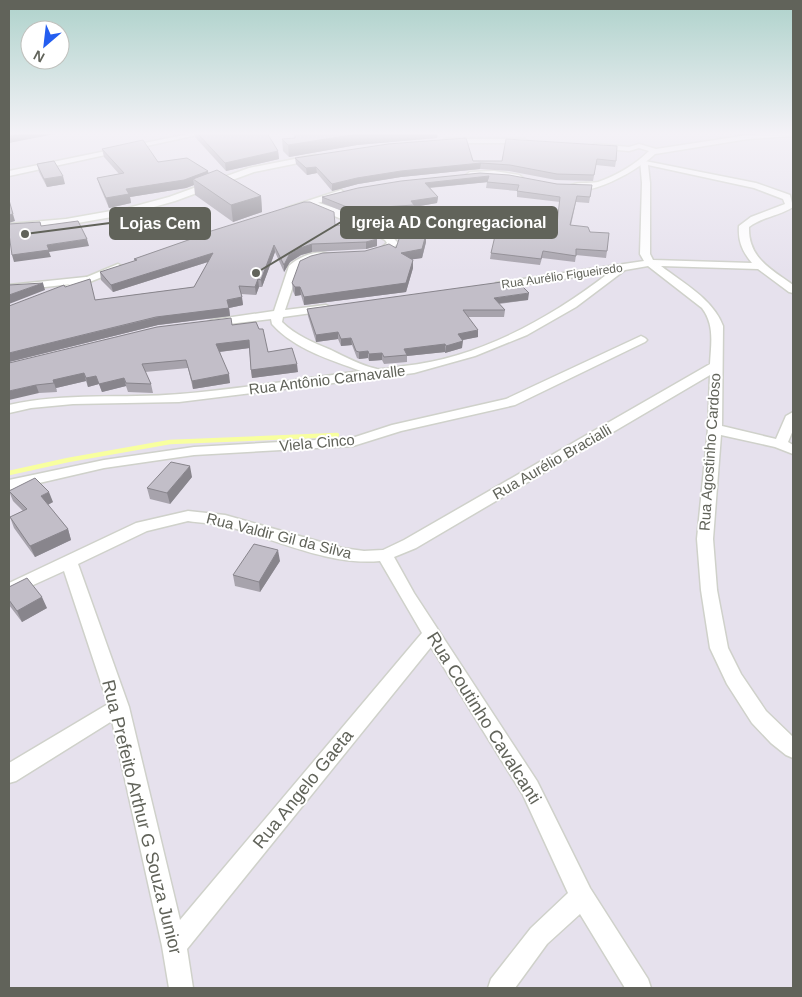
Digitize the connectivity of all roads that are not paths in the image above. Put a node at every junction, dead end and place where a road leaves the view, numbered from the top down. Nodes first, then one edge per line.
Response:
1 (226, 180) edge
2 (609, 180) edge
3 (646, 180) edge
4 (734, 180) edge
5 (564, 186) edge
6 (350, 191) edge
7 (308, 202) junction
8 (280, 211) edge
9 (9, 227) edge
10 (361, 254) edge
11 (334, 256) edge
12 (130, 263) edge
13 (650, 263) junction
14 (762, 266) junction
15 (620, 269) junction
16 (86, 280) junction
17 (486, 287) edge
18 (9, 288) edge
19 (793, 290) edge
20 (53, 293) edge
21 (334, 307) edge
22 (277, 314) junction
23 (198, 324) edge
24 (641, 340) dead end
25 (716, 366) junction
26 (376, 373) junction
27 (9, 409) edge
28 (793, 416) edge
29 (715, 429) junction
30 (780, 444) junction
31 (793, 450) edge
32 (9, 485) edge
33 (385, 555) junction
34 (69, 561) junction
35 (9, 590) edge
36 (432, 633) junction
37 (119, 707) junction
38 (793, 749) edge
39 (9, 774) edge
40 (582, 896) junction
41 (174, 946) junction
42 (181, 988) edge
43 (500, 988) edge
44 (639, 988) edge

1 - 9 street
2 - 5 street
3 - 13 street
4 - 14 street
6 - 7 street
7 - 8 street
7 - 10 street
11 - 22 street
12 - 16 street
13 - 14 street, Rua Aurélio Figueiredo
13 - 15 street, Rua Aurélio Figueiredo
13 - 25 street, Rua Agostinho Cardoso
14 - 19 street
15 - 17 street, Rua Aurélio Figueiredo
15 - 26 street, Rua Antônio Carnavalle
16 - 18 street
16 - 20 street
21 - 22 street
22 - 23 street
22 - 26 street
24 - 32 street, Viela Cinco
25 - 29 street, Rua Agostinho Cardoso
25 - 33 street, Rua Aurélio Bracialli
26 - 27 street, Rua Antônio Carnavalle
28 - 30 street
29 - 30 street
29 - 38 street, Rua Agostinho Cardoso
30 - 31 street
33 - 34 street, Rua Valdir Gil da Silva
33 - 36 street, Rua Coutinho Cavalcanti
34 - 35 street, Rua Valdir Gil da Silva
34 - 37 street, Rua Prefeito Arthur G Souza Junior
36 - 40 street, Rua Coutinho Cavalcanti
36 - 41 street, Rua Angelo Gaeta
37 - 39 street
37 - 41 street, Rua Prefeito Arthur G Souza Junior
40 - 43 street
40 - 44 street, Rua Coutinho Cavalcanti
41 - 42 street, Rua Prefeito Arthur G Souza Junior

